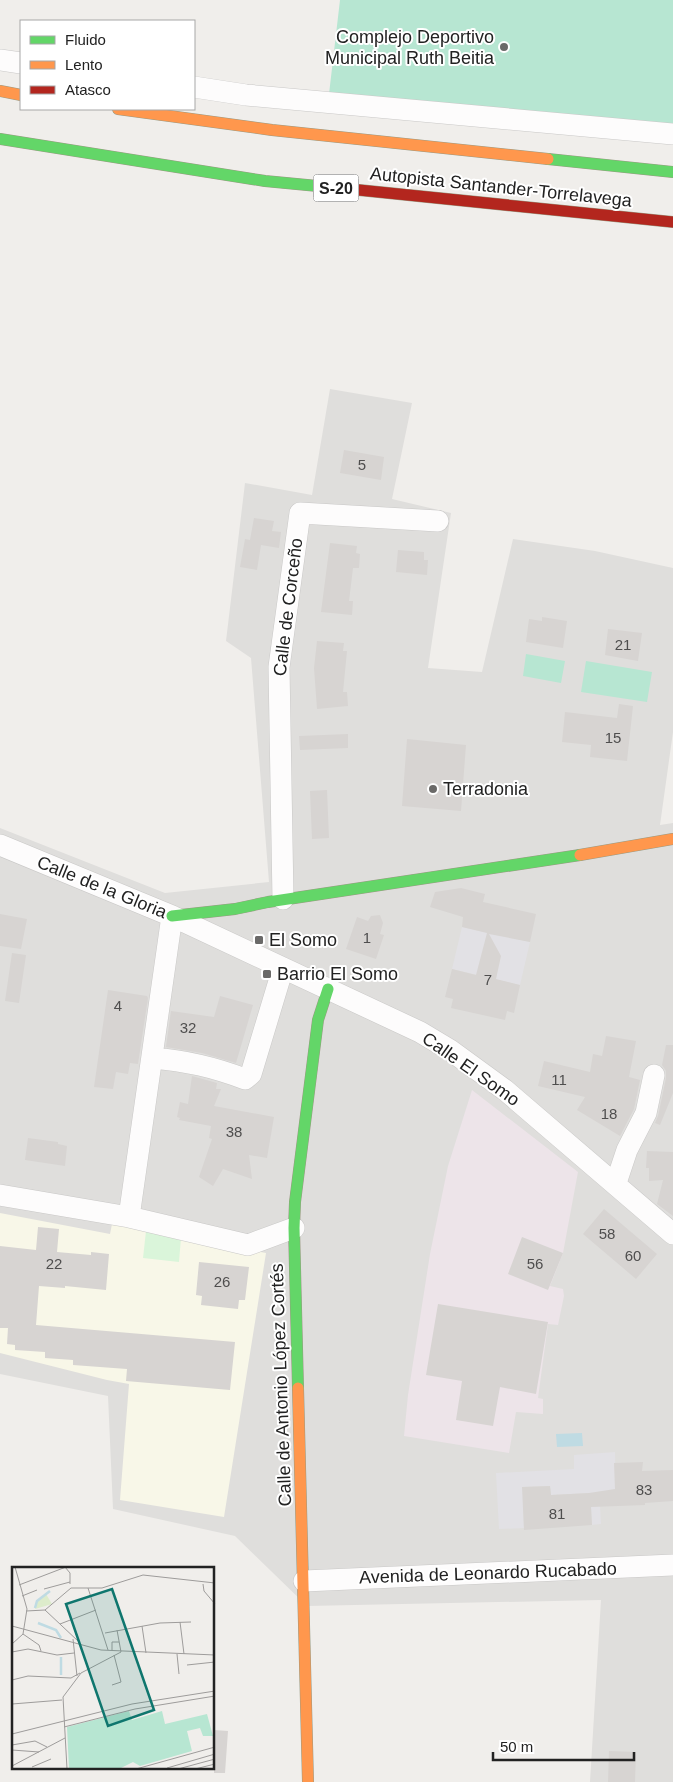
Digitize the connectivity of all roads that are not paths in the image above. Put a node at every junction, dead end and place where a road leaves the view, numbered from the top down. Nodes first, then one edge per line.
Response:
1 (0, 60) edge
2 (20, 63) edge
3 (195, 87) edge
4 (0, 91) edge
5 (20, 95) edge
6 (125, 110) edge
7 (673, 134) edge
8 (0, 139) edge
9 (673, 172) edge
10 (673, 222) edge
11 (438, 521) dead end
12 (673, 839) edge
13 (0, 845) edge
14 (283, 899) junction
15 (235, 909) junction
16 (172, 916) junction
17 (204, 931) junction
18 (283, 968) junction
19 (328, 989) junction
20 (152, 1058) junction
21 (654, 1074) dead end
22 (616, 1183) junction
23 (0, 1195) edge
24 (128, 1217) junction
25 (294, 1228) junction
26 (673, 1234) edge
27 (673, 1565) edge
28 (304, 1581) junction
29 (308, 1782) edge

1 - 2 street
3 - 7 street
4 - 5 main road
6 - 9 main road, Autopista Santander-Torrelavega
8 - 10 main road, Autopista Santander-Torrelavega / S-20
11 - 14 street, Calle de Corceño
12 - 14 main road
13 - 16 street, Calle de la Gloria
14 - 15 main road
15 - 16 main road
15 - 17 main road
16 - 17 street, Calle de la Gloria
16 - 20 street
17 - 18 street, Calle El Somo
18 - 19 street, Calle El Somo
18 - 20 street
19 - 22 street, Calle El Somo
19 - 25 main road, Calle de Antonio López Cortés
20 - 24 street
21 - 22 street
22 - 26 street, Calle El Somo
23 - 24 street
24 - 25 street
25 - 28 main road, Calle de Antonio López Cortés
27 - 28 street, Avenida de Leonardo Rucabado
28 - 29 main road, Calle de Antonio López Cortés

